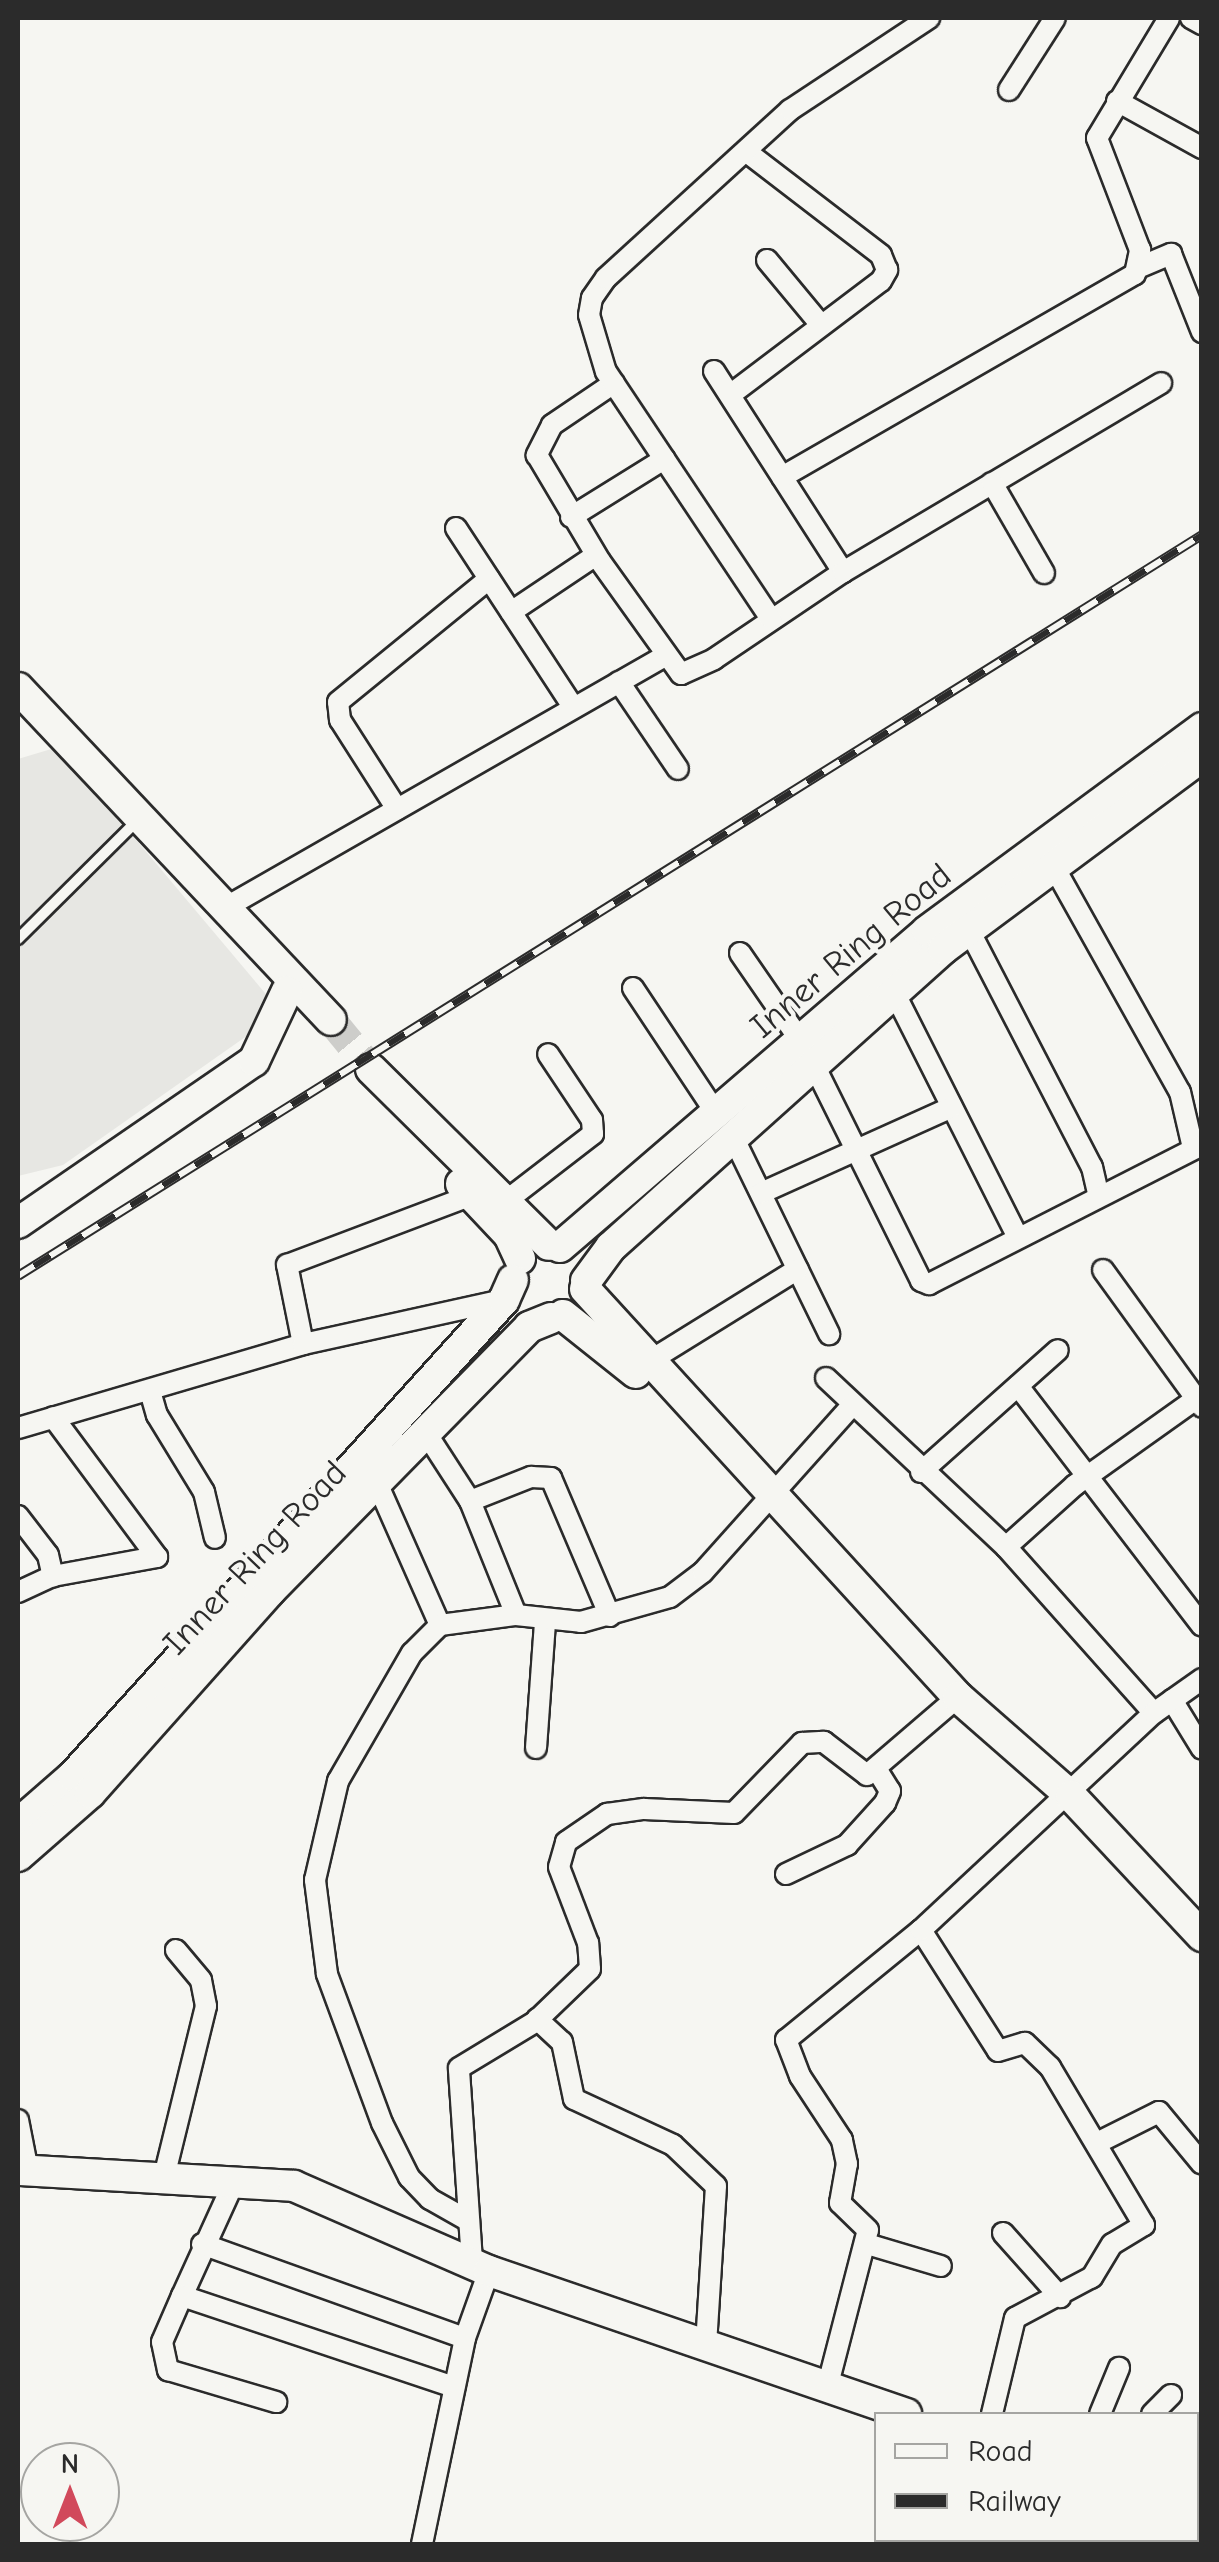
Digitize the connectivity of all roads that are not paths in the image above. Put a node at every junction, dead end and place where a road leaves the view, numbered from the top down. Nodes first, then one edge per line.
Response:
1 (929, 18) edge
2 (1055, 18) edge
3 (1169, 18) edge
4 (1191, 18) edge
5 (1202, 24) edge
6 (1009, 90) dead end
7 (1117, 101) junction
8 (1202, 148) edge
9 (747, 152) junction
10 (767, 260) dead end
11 (1140, 266) junction
12 (821, 325) junction
13 (1202, 332) edge
14 (714, 370) dead end
15 (614, 383) junction
16 (1161, 383) dead end
17 (730, 395) junction
18 (664, 458) junction
19 (782, 477) junction
20 (992, 483) junction
21 (571, 517) junction
22 (456, 528) dead end
23 (596, 555) junction
24 (843, 572) junction
25 (1044, 573) dead end
26 (489, 579) junction
27 (511, 612) junction
28 (771, 619) junction
29 (666, 656) junction
30 (619, 682) junction
31 (18, 688) edge
32 (573, 707) junction
33 (1202, 728) edge
34 (1202, 758) edge
35 (678, 769) dead end
36 (397, 810) junction
37 (143, 818) junction
38 (1054, 867) junction
39 (223, 909) junction
40 (969, 930) junction
41 (18, 939) edge
42 (740, 953) dead end
43 (633, 988) dead end
44 (287, 991) junction
45 (894, 992) junction
46 (807, 1053) junction
47 (548, 1054) dead end
48 (952, 1107) junction
49 (716, 1113) junction
50 (735, 1141) junction
51 (1197, 1146) edge
52 (860, 1150) junction
53 (1098, 1193) junction
54 (761, 1194) junction
55 (472, 1195) junction
56 (506, 1201) junction
57 (18, 1223) edge
58 (1018, 1238) junction
59 (554, 1246) junction
60 (798, 1269) junction
61 (1103, 1270) dead end
62 (512, 1280) junction
63 (585, 1285) junction
64 (557, 1317) junction
65 (829, 1334) dead end
66 (303, 1344) junction
67 (1058, 1350) dead end
68 (648, 1362) junction
69 (826, 1378) dead end
70 (1018, 1386) junction
71 (150, 1391) junction
72 (853, 1404) junction
73 (1197, 1404) edge
74 (53, 1417) junction
75 (18, 1428) edge
76 (426, 1432) junction
77 (921, 1472) junction
78 (1090, 1474) junction
79 (376, 1483) junction
80 (763, 1490) junction
81 (470, 1501) junction
82 (18, 1516) edge
83 (215, 1538) dead end
84 (1006, 1547) junction
85 (53, 1576) junction
86 (18, 1592) edge
87 (516, 1615) junction
88 (610, 1616) junction
89 (545, 1622) junction
90 (440, 1625) junction
91 (1202, 1626) edge
92 (1202, 1679) edge
93 (958, 1697) junction
94 (1163, 1706) junction
95 (536, 1748) dead end
96 (1202, 1749) edge
97 (877, 1770) junction
98 (1071, 1796) junction
99 (18, 1824) edge
100 (18, 1856) edge
101 (786, 1874) dead end
102 (922, 1930) junction
103 (1202, 1936) edge
104 (176, 1950) dead end
105 (537, 2019) junction
106 (18, 2120) edge
107 (1099, 2142) junction
108 (1201, 2163) edge
109 (23, 2170) edge
110 (164, 2177) junction
111 (234, 2182) junction
112 (469, 2221) junction
113 (1003, 2233) dead end
114 (202, 2244) junction
115 (867, 2244) junction
116 (480, 2266) junction
117 (941, 2266) dead end
118 (182, 2296) junction
119 (1060, 2297) junction
120 (465, 2338) junction
121 (706, 2346) junction
122 (1119, 2368) dead end
123 (454, 2387) junction
124 (827, 2388) junction
125 (1171, 2395) dead end
126 (276, 2402) dead end
127 (900, 2412) edge
128 (992, 2412) edge
129 (1101, 2412) edge
130 (1154, 2412) edge
131 (422, 2544) edge

1 - 9 street
2 - 6 street
3 - 7 street
4 - 5 street
7 - 8 street
7 - 11 street
9 - 12 street
9 - 15 street
10 - 12 street
11 - 13 street
11 - 19 street
12 - 17 street
14 - 17 street
15 - 18 street
15 - 21 street
16 - 20 street
17 - 19 street
18 - 21 street
18 - 28 street
19 - 24 street
20 - 24 street
20 - 25 street
21 - 23 street
22 - 26 street
23 - 27 street
23 - 29 street
24 - 28 street
26 - 27 street
26 - 36 street
27 - 32 street
28 - 29 street
29 - 30 street
30 - 32 street
30 - 35 street
31 - 37 street
32 - 36 street
33 - 46 street, Inner Ring Road
34 - 38 street, Inner Ring Road
36 - 39 street
37 - 39 street
37 - 41 lane
37 - 44 street
38 - 40 street, Inner Ring Road
38 - 51 street
39 - 44 street
40 - 45 street, Inner Ring Road
40 - 53 street
42 - 46 street
43 - 49 street
44 - 57 street
45 - 46 street, Inner Ring Road
45 - 48 street
46 - 49 street, Inner Ring Road
46 - 50 street, Inner Ring Road
46 - 52 street
47 - 56 street
48 - 52 street
48 - 58 street
49 - 59 street, Inner Ring Road
50 - 54 street
50 - 63 street, Inner Ring Road
51 - 53 street
52 - 54 street
52 - 58 street
53 - 58 street
54 - 60 street
55 - 56 street
55 - 62 street
55 - 66 street
56 - 59 street
59 - 62 street
59 - 63 street
60 - 65 street
60 - 68 street
61 - 73 street
62 - 64 street
62 - 66 street
62 - 99 street, Inner Ring Road
63 - 64 street
63 - 68 street
64 - 76 street, Inner Ring Road
64 - 80 street
66 - 71 street
67 - 70 street
68 - 80 street
69 - 72 street
70 - 77 street
70 - 78 street
71 - 74 street
71 - 83 street
72 - 77 street
72 - 80 street
73 - 78 street
74 - 75 street
74 - 85 street
76 - 79 street, Inner Ring Road
76 - 81 street
77 - 84 street
78 - 84 street
78 - 91 street
79 - 90 street
79 - 100 street, Inner Ring Road
80 - 88 street
80 - 93 street
81 - 87 street
81 - 88 street
82 - 85 street
84 - 94 street
85 - 86 street
87 - 89 street
87 - 90 street
88 - 89 street
89 - 95 street
90 - 112 street
92 - 94 street
93 - 97 street
93 - 98 street
94 - 96 street
94 - 98 street
97 - 101 street
97 - 105 street
98 - 102 street
98 - 103 street
102 - 107 street
102 - 115 street
104 - 110 street
105 - 112 street
105 - 121 street
106 - 109 street
107 - 108 street
107 - 119 street
109 - 110 street
110 - 111 street
111 - 114 street
111 - 116 street
112 - 116 street
113 - 119 street
114 - 118 street
114 - 120 street
115 - 117 street
115 - 124 street
116 - 120 street
116 - 121 street
118 - 123 street
118 - 126 street
119 - 128 street
120 - 123 street
121 - 124 street
122 - 129 street
123 - 131 street
124 - 127 street
125 - 130 street

